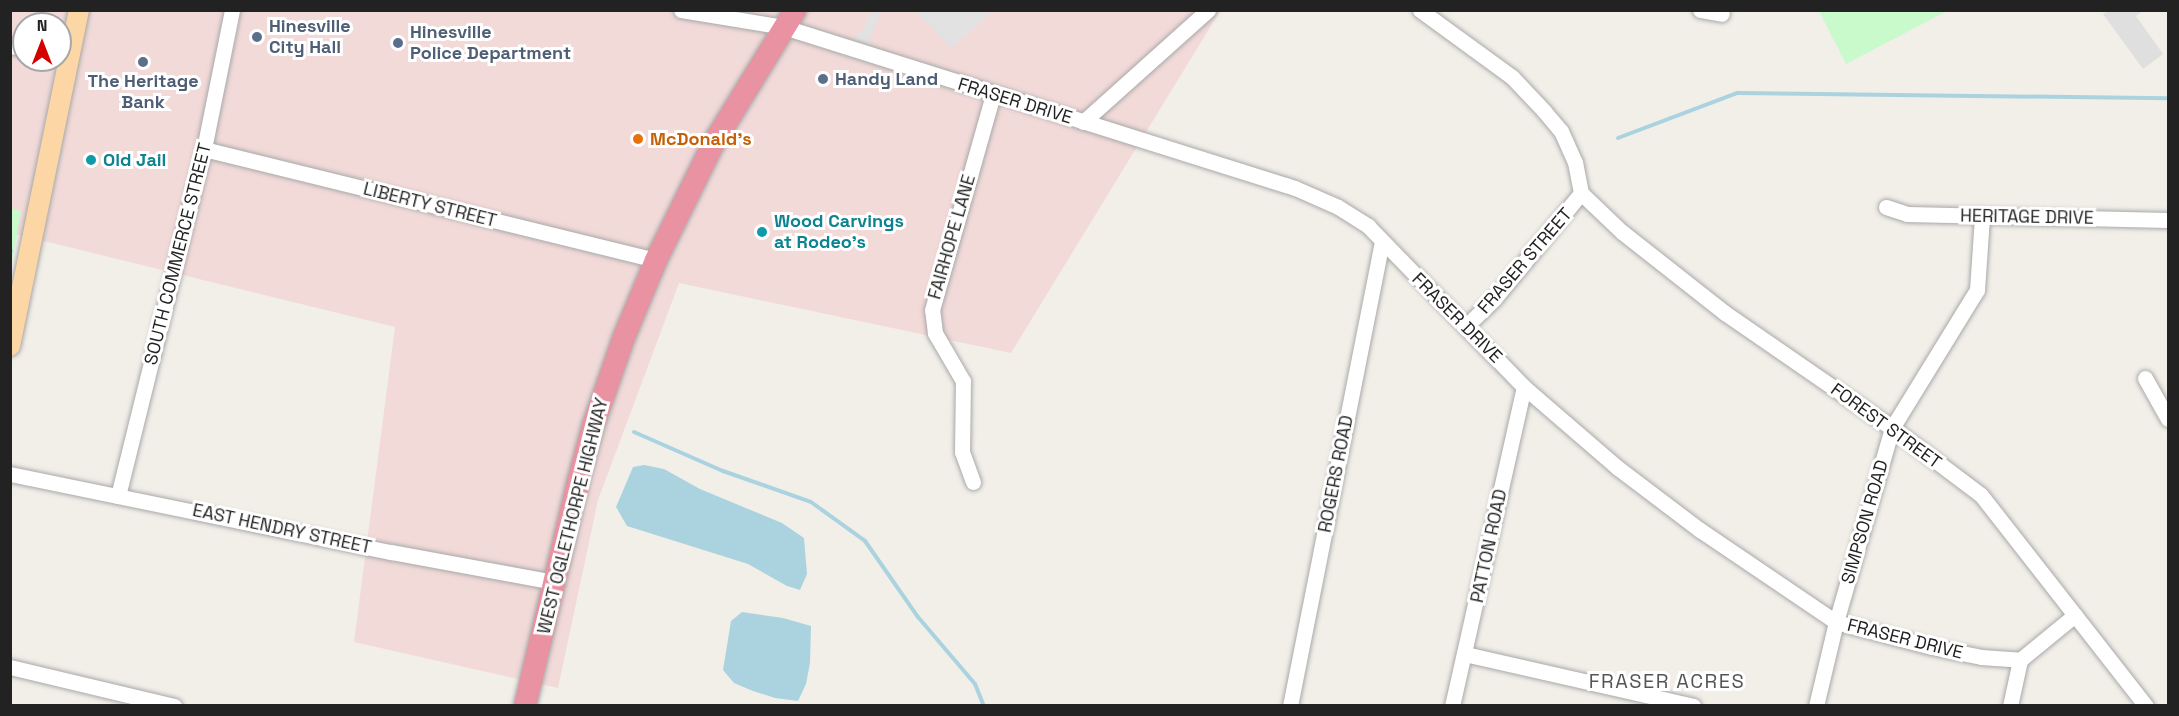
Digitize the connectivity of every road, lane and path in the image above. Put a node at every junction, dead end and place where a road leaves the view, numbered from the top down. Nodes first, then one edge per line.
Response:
1 (79, 10) edge
2 (232, 10) edge
3 (681, 10) edge
4 (1208, 10) edge
5 (1420, 10) edge
6 (1700, 10) edge
7 (1722, 14) dead end
8 (789, 19) edge
9 (72, 34) edge
10 (62, 72) edge
11 (993, 94) junction
12 (1083, 122) junction
13 (204, 149) junction
14 (1581, 193) junction
15 (1886, 207) dead end
16 (1982, 217) junction
17 (2169, 220) edge
18 (1382, 243) junction
19 (657, 260) junction
20 (1466, 326) junction
21 (10, 346) edge
22 (2145, 378) dead end
23 (1524, 387) junction
24 (2169, 419) edge
25 (1892, 428) junction
26 (10, 474) edge
27 (973, 482) dead end
28 (118, 496) junction
29 (554, 582) junction
30 (2075, 615) junction
31 (1836, 622) junction
32 (1465, 654) junction
33 (2020, 660) junction
34 (10, 668) edge
35 (174, 705) edge
36 (525, 705) edge
37 (1290, 705) edge
38 (1452, 705) edge
39 (1693, 705) edge
40 (1816, 705) edge
41 (2010, 705) edge
42 (2146, 705) edge

1 - 9 main road
2 - 13 street, SOUTH COMMERCE STREET
3 - 8 street, FRASER DRIVE
4 - 12 street
5 - 14 street, FRASER STREET
6 - 7 street
8 - 11 street, FRASER DRIVE
8 - 19 highway, WEST OGLETHORPE HIGHWAY
10 - 21 main road
11 - 12 street, FRASER DRIVE
11 - 27 street, FAIRHOPE LANE
12 - 18 street, FRASER DRIVE
13 - 19 street, LIBERTY STREET
13 - 28 street, SOUTH COMMERCE STREET
14 - 20 street, FRASER STREET
14 - 25 street, FOREST STREET
15 - 16 street, HERITAGE DRIVE
16 - 17 street, HERITAGE DRIVE
16 - 25 street, SIMPSON ROAD
18 - 20 street, FRASER DRIVE
18 - 37 street, ROGERS ROAD
19 - 29 highway, WEST OGLETHORPE HIGHWAY
20 - 23 street, FRASER DRIVE
22 - 24 street
23 - 31 street, FRASER DRIVE
23 - 32 street, PATTON ROAD
25 - 30 street, FOREST STREET
25 - 31 street, SIMPSON ROAD
26 - 28 street, EAST HENDRY STREET
28 - 29 street, EAST HENDRY STREET
29 - 36 highway, WEST OGLETHORPE HIGHWAY
30 - 33 street
30 - 42 street, FOREST STREET
31 - 33 street, FRASER DRIVE
31 - 40 street, SIMPSON ROAD
32 - 38 street, PATTON ROAD
32 - 39 street
33 - 41 street
34 - 35 street

